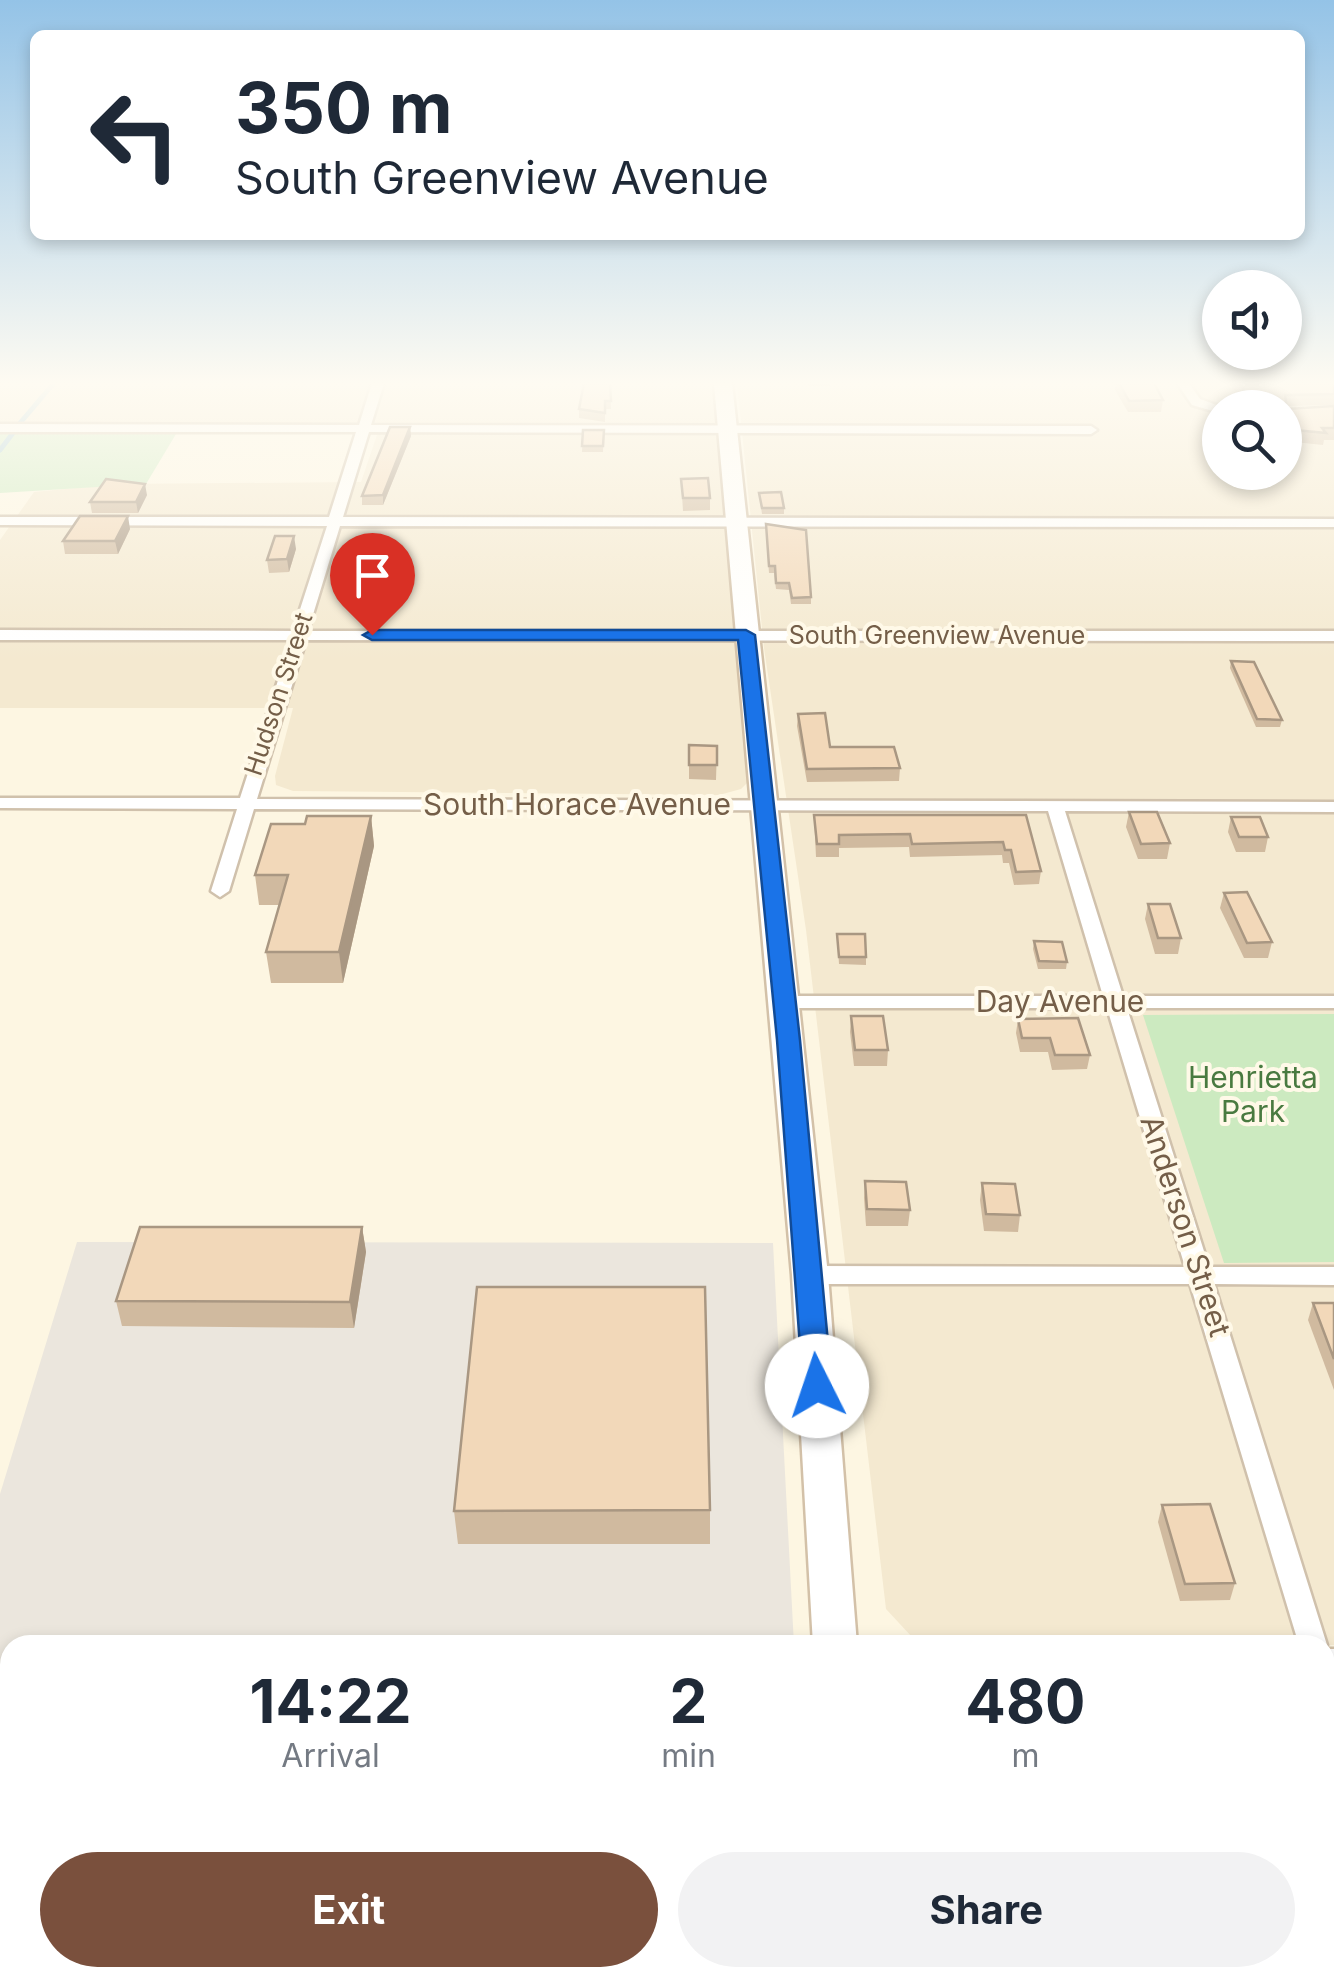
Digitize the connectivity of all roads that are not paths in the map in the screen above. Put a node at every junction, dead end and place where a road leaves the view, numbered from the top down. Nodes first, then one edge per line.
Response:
1 (349, 476) edge
2 (730, 476) edge
3 (0, 521) edge
4 (333, 521) junction
5 (734, 521) junction
6 (1334, 523) edge
7 (297, 635) junction
8 (746, 635) junction
9 (0, 636) edge
10 (1334, 636) edge
11 (0, 802) edge
12 (244, 803) junction
13 (762, 806) junction
14 (1334, 806) edge
15 (1055, 807) junction
16 (220, 891) dead end
17 (785, 1002) junction
18 (1112, 1002) junction
19 (1334, 1002) edge
20 (810, 1275) junction
21 (1203, 1275) junction
22 (1334, 1276) edge
23 (833, 1635) edge
24 (1310, 1635) edge

1 - 4 street, Hudson Street
2 - 5 street
3 - 4 street
4 - 5 street
4 - 7 street, Hudson Street
5 - 6 street
5 - 8 street
7 - 8 street, South Greenview Avenue
7 - 9 street, South Greenview Avenue
7 - 12 street, Hudson Street
8 - 10 street, South Greenview Avenue
8 - 13 street
11 - 12 street, South Horace Avenue
12 - 13 street, South Horace Avenue
12 - 16 street, Hudson Street
13 - 15 street, South Horace Avenue
13 - 17 street
14 - 15 street, South Horace Avenue
15 - 18 street, Anderson Street
17 - 18 street, Day Avenue
17 - 20 street
18 - 19 street, Day Avenue
18 - 21 street, Anderson Street
20 - 21 street
20 - 23 street
21 - 22 street
21 - 24 street, Anderson Street

